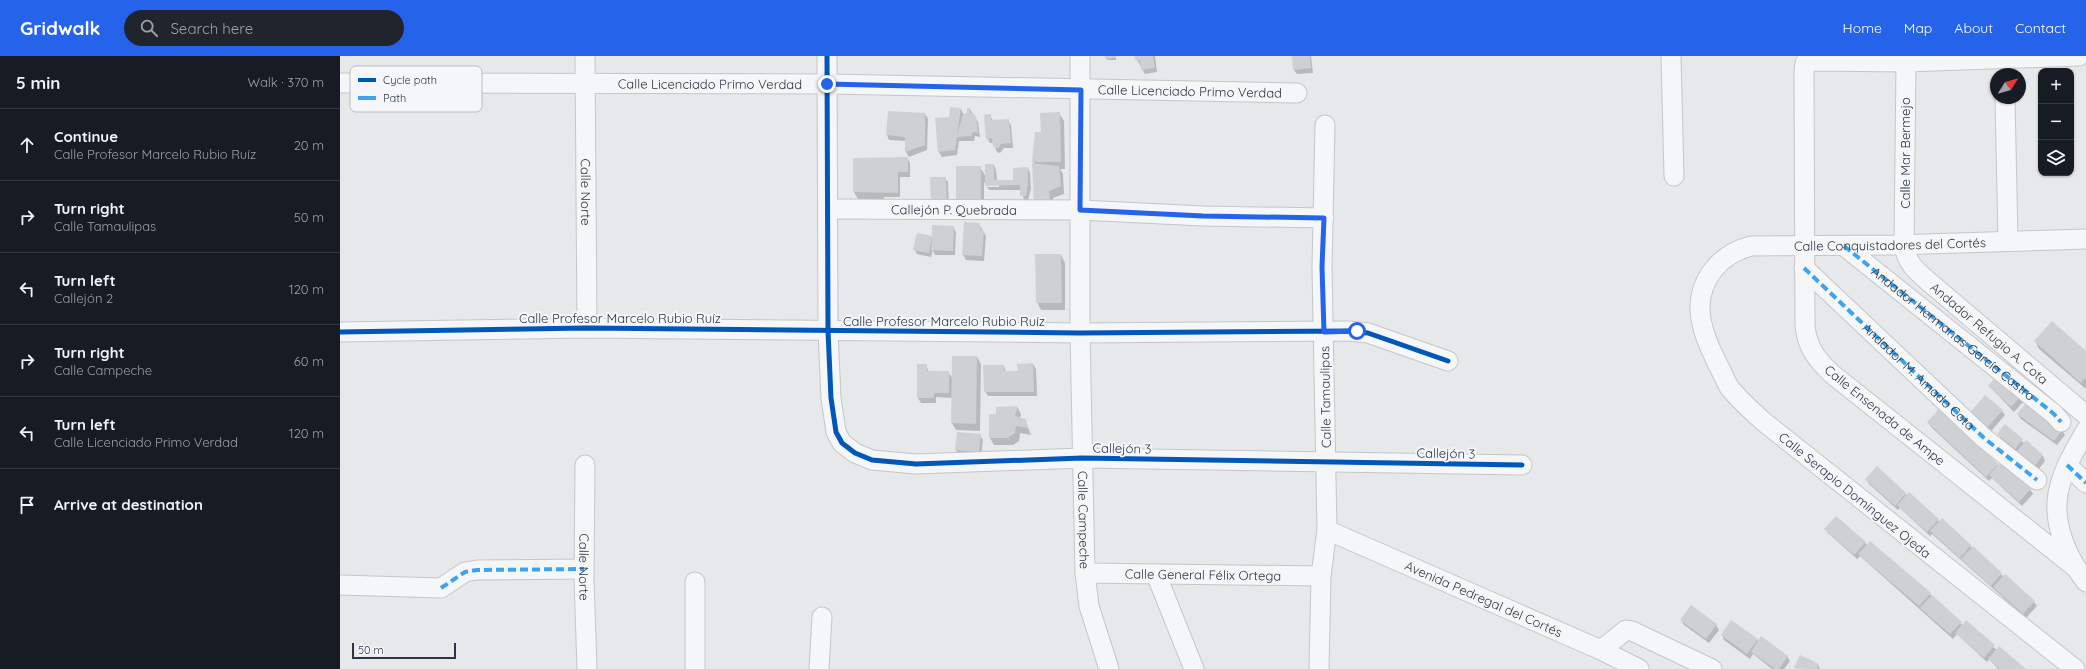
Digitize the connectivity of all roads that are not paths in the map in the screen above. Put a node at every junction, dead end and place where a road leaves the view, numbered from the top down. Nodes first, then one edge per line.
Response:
1 (585, 56) edge
2 (828, 56) edge
3 (1080, 56) edge
4 (1671, 56) edge
5 (2079, 56) edge
6 (1906, 62) junction
7 (2004, 66) edge
8 (482, 82) edge
9 (585, 82) junction
10 (340, 83) edge
11 (350, 83) edge
12 (827, 84) junction
13 (1081, 90) junction
14 (1297, 93) dead end
15 (2005, 104) edge
16 (1325, 125) dead end
17 (1674, 176) dead end
18 (828, 209) junction
19 (1080, 210) junction
20 (1324, 218) junction
21 (2086, 239) edge
22 (2008, 241) junction
23 (1904, 245) junction
24 (1844, 246) junction
25 (1804, 247) junction
26 (1804, 268) junction
27 (1707, 279) joint
28 (587, 328) junction
29 (828, 331) junction
30 (340, 332) edge
31 (1324, 332) junction
32 (1080, 333) junction
33 (1448, 361) dead end
34 (2086, 415) edge
35 (2061, 422) dead end
36 (2086, 430) edge
37 (1082, 458) junction
38 (1326, 462) junction
39 (585, 465) dead end
40 (2067, 465) junction
41 (1522, 466) dead end
42 (2037, 480) dead end
43 (2086, 483) edge
44 (1327, 530) junction
45 (2075, 567) junction
46 (584, 569) junction
47 (1085, 573) junction
48 (1156, 574) junction
49 (1321, 576) junction
50 (695, 582) dead end
51 (2086, 582) edge
52 (340, 585) edge
53 (822, 617) dead end
54 (1601, 650) junction
55 (587, 669) edge
56 (695, 669) edge
57 (820, 669) edge
58 (1109, 669) edge
59 (1194, 669) edge
60 (1318, 669) edge
61 (1639, 669) edge
62 (1712, 669) edge
63 (2075, 669) edge

1 - 9 street, Calle Norte
2 - 12 street, Callejón 3
3 - 13 street, Calle Campeche
4 - 17 street
5 - 7 street
6 - 7 street
6 - 23 street, Calle Mar Bermejo
6 - 25 street, Calle Ensenada de Ampe
8 - 9 street, Calle Licenciado Primo Verdad
9 - 12 street, Calle Licenciado Primo Verdad
9 - 28 street, Calle Norte
10 - 11 street, Calle Licenciado Primo Verdad
12 - 13 street, Calle Licenciado Primo Verdad
12 - 18 street, Callejón 3
13 - 14 street, Calle Licenciado Primo Verdad
13 - 19 street, Calle Campeche
15 - 22 street
16 - 20 street, Calle Tamaulipas
18 - 19 street, Callejón P. Quebrada
18 - 29 street, Callejón 3
19 - 20 street, Callejón P. Quebrada
19 - 32 street, Calle Campeche
20 - 31 street, Calle Tamaulipas
21 - 22 street, Calle Conquistadores del Cortés
22 - 23 street, Calle Conquistadores del Cortés
23 - 24 street, Calle Conquistadores del Cortés
23 - 34 street, Andador Refugio A. Cota
24 - 25 street, Calle Conquistadores del Cortés
24 - 35 street, Andador Hermanas García Castro
25 - 26 street, Calle Ensenada de Ampe
25 - 27 street, Calle Conquistadores del Cortés
26 - 42 street, Andador M. Amado Cota
26 - 45 street, Calle Ensenada de Ampe
27 - 63 street, Calle Serapio Domínguez Ojeda
28 - 29 street, Calle Profesor Marcelo Rubio Ruíz
28 - 30 street, Calle Profesor Marcelo Rubio Ruíz
29 - 32 street, Calle Profesor Marcelo Rubio Ruíz
29 - 37 street, Callejón 3
31 - 32 street, Calle Profesor Marcelo Rubio Ruíz
31 - 33 street, Calle Profesor Marcelo Rubio Ruíz
31 - 38 street, Calle Tamaulipas
32 - 37 street, Calle Campeche
36 - 40 street
37 - 38 street, Callejón 3
37 - 47 street, Calle Campeche
38 - 41 street, Callejón 3
38 - 44 street, Calle Tamaulipas
39 - 46 street, Calle Norte
40 - 43 street
40 - 45 street
44 - 49 street, Calle Tamaulipas
44 - 54 street, Avenida Pedregal del Cortés
45 - 51 street
46 - 52 street
46 - 55 street, Calle Norte
47 - 48 street, Calle General Félix Ortega
47 - 58 street, Calle Campeche
48 - 49 street, Calle General Félix Ortega
48 - 59 street
49 - 60 street, Calle Tamaulipas
50 - 56 street
53 - 57 street
54 - 61 street, Avenida Pedregal del Cortés
54 - 62 street

